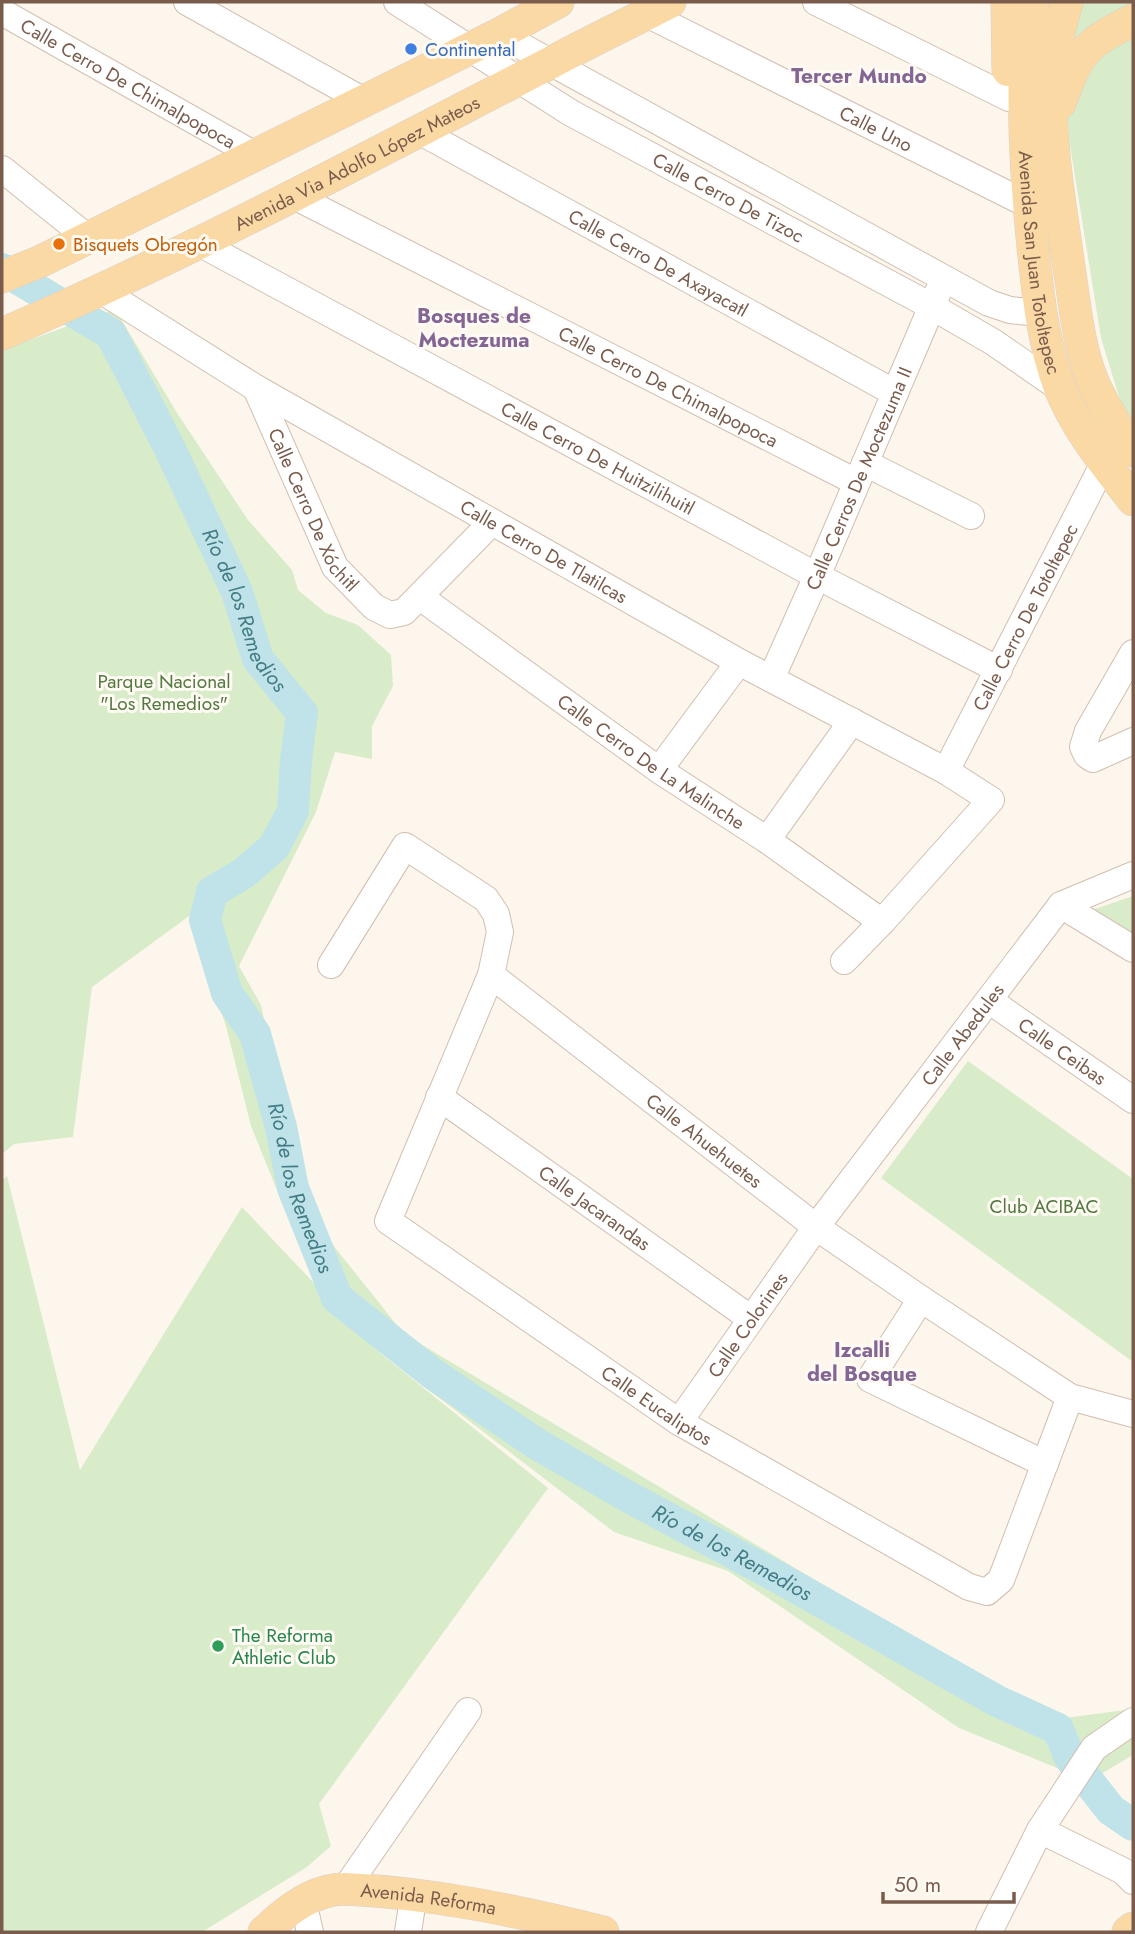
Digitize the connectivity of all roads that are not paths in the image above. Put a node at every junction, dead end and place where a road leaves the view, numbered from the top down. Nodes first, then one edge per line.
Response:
1 (187, 2) edge
2 (397, 2) edge
3 (558, 2) edge
4 (816, 2) edge
5 (1013, 2) edge
6 (1067, 2) edge
7 (658, 8) edge
8 (2, 12) edge
9 (1133, 20) edge
10 (499, 34) junction
11 (468, 48) junction
12 (549, 63) junction
13 (519, 80) junction
14 (1009, 98) junction
15 (364, 101) junction
16 (1052, 124) junction
17 (421, 132) junction
18 (1026, 142) junction
19 (255, 155) junction
20 (2, 169) edge
21 (294, 195) junction
22 (1029, 205) junction
23 (88, 238) junction
24 (200, 243) junction
25 (2, 277) edge
26 (945, 278) junction
27 (91, 296) junction
28 (931, 306) junction
29 (1039, 313) junction
30 (2, 334) edge
31 (256, 388) junction
32 (1060, 389) junction
33 (895, 393) junction
34 (1133, 451) edge
35 (1104, 463) junction
36 (861, 472) junction
37 (1133, 500) edge
38 (971, 516) dead end
39 (492, 522) junction
40 (817, 576) junction
41 (420, 597) junction
42 (1133, 653) edge
43 (739, 662) junction
44 (999, 670) junction
45 (771, 678) junction
46 (852, 721) junction
47 (1133, 741) edge
48 (659, 770) junction
49 (946, 771) junction
50 (767, 841) junction
51 (1133, 875) edge
52 (1061, 905) junction
53 (882, 922) junction
54 (1133, 949) edge
55 (844, 961) dead end
56 (331, 965) dead end
57 (491, 975) junction
58 (990, 1001) junction
59 (439, 1097) junction
60 (1133, 1100) edge
61 (816, 1227) junction
62 (921, 1299) junction
63 (750, 1318) junction
64 (1070, 1397) junction
65 (1133, 1414) edge
66 (679, 1422) junction
67 (1045, 1464) junction
68 (468, 1711) dead end
69 (1133, 1721) edge
70 (1040, 1830) junction
71 (1133, 1881) edge
72 (345, 1889) junction
73 (414, 1893) junction
74 (303, 1901) junction
75 (1133, 1928) edge
76 (264, 1932) edge
77 (310, 1932) edge
78 (408, 1932) edge
79 (603, 1932) edge
80 (989, 1932) edge
81 (1128, 1932) edge

1 - 15 street
2 - 11 street, Calle Cerro De Tizoc
3 - 10 main road
4 - 14 street
5 - 14 main road
5 - 18 main road, Avenida San Juan Totoltepec
6 - 16 main road, Avenida San Juan Totoltepec
7 - 12 main road, Avenida Via Adolfo López Mateos
7 - 22 street, Calle Uno
8 - 19 street, Calle Cerro De Chimalpopoca
9 - 16 main road
10 - 11 main road
10 - 12 street, Calle Cerro De Tizoc
11 - 13 street, Calle Cerro De Tizoc
11 - 15 main road
12 - 13 main road, Avenida Via Adolfo López Mateos
12 - 26 street, Calle Cerro De Tizoc
13 - 17 main road, Avenida Via Adolfo López Mateos
13 - 28 street, Calle Cerro De Tizoc
14 - 18 main road
15 - 19 main road
16 - 34 main road, Avenida San Juan Totoltepec
17 - 21 main road, Avenida Via Adolfo López Mateos
17 - 33 street, Calle Cerro De Axayacatl
18 - 22 main road, Avenida San Juan Totoltepec
19 - 23 main road
20 - 23 street
21 - 24 main road, Avenida Via Adolfo López Mateos
21 - 36 street, Calle Cerro De Chimalpopoca
22 - 29 main road, Avenida San Juan Totoltepec
23 - 25 main road
24 - 27 main road, Avenida Via Adolfo López Mateos
24 - 40 street, Calle Cerro De Huitzilihuitl
26 - 28 street, Calle Cerros De Moctezuma II
26 - 29 street, Calle Cerro De Tizoc
27 - 30 main road, Avenida Via Adolfo López Mateos
27 - 31 street, Calle Cerro De Tlatilcas
28 - 32 street, Calle Cerro De Tizoc
28 - 33 street, Calle Cerros De Moctezuma II
29 - 32 main road, Avenida San Juan Totoltepec
31 - 39 street, Calle Cerro De Tlatilcas
31 - 41 street, Calle Cerro De Xóchitl
32 - 35 main road, Avenida San Juan Totoltepec
33 - 36 street, Calle Cerros De Moctezuma II
35 - 37 main road, Avenida San Juan Totoltepec
35 - 44 street, Calle Cerro De Totoltepec
36 - 38 street, Calle Cerro De Chimalpopoca
36 - 40 street, Calle Cerros De Moctezuma II
39 - 41 street
39 - 43 street, Calle Cerro De Tlatilcas
40 - 44 street, Calle Cerro De Huitzilihuitl
40 - 45 street, Calle Cerros De Moctezuma II
41 - 48 street, Calle Cerro De La Malinche
42 - 47 street
43 - 45 street, Calle Cerro De Tlatilcas
43 - 48 street
44 - 49 street, Calle Cerro De Totoltepec
45 - 46 street, Calle Cerro De Tlatilcas
46 - 49 street, Calle Cerro De Tlatilcas
46 - 50 street
48 - 50 street, Calle Cerro De La Malinche
49 - 53 street, Calle Cerro De Tlatilcas
50 - 53 street, Calle Cerro De La Malinche
51 - 52 street
52 - 54 street
52 - 58 street, Calle Abedules
53 - 55 street
56 - 57 street, Calle Eucaliptos
57 - 59 street, Calle Eucaliptos
57 - 61 street, Calle Ahuehuetes
58 - 60 street, Calle Ceibas
58 - 61 street, Calle Abedules
59 - 63 street, Calle Jacarandas
59 - 66 street, Calle Eucaliptos
61 - 62 street, Calle Ahuehuetes
61 - 63 street, Calle Colorines
62 - 64 street, Calle Ahuehuetes
62 - 67 street
63 - 66 street, Calle Colorines
64 - 65 street, Calle Ahuehuetes
64 - 67 street, Calle Eucaliptos
66 - 67 street, Calle Eucaliptos
68 - 72 street
69 - 70 street
70 - 71 street
70 - 80 street
72 - 73 main road, Avenida Reforma
72 - 74 main road, Avenida Reforma
73 - 78 street
73 - 79 main road, Avenida Reforma
74 - 76 main road, Avenida Reforma
74 - 77 street
75 - 81 main road

